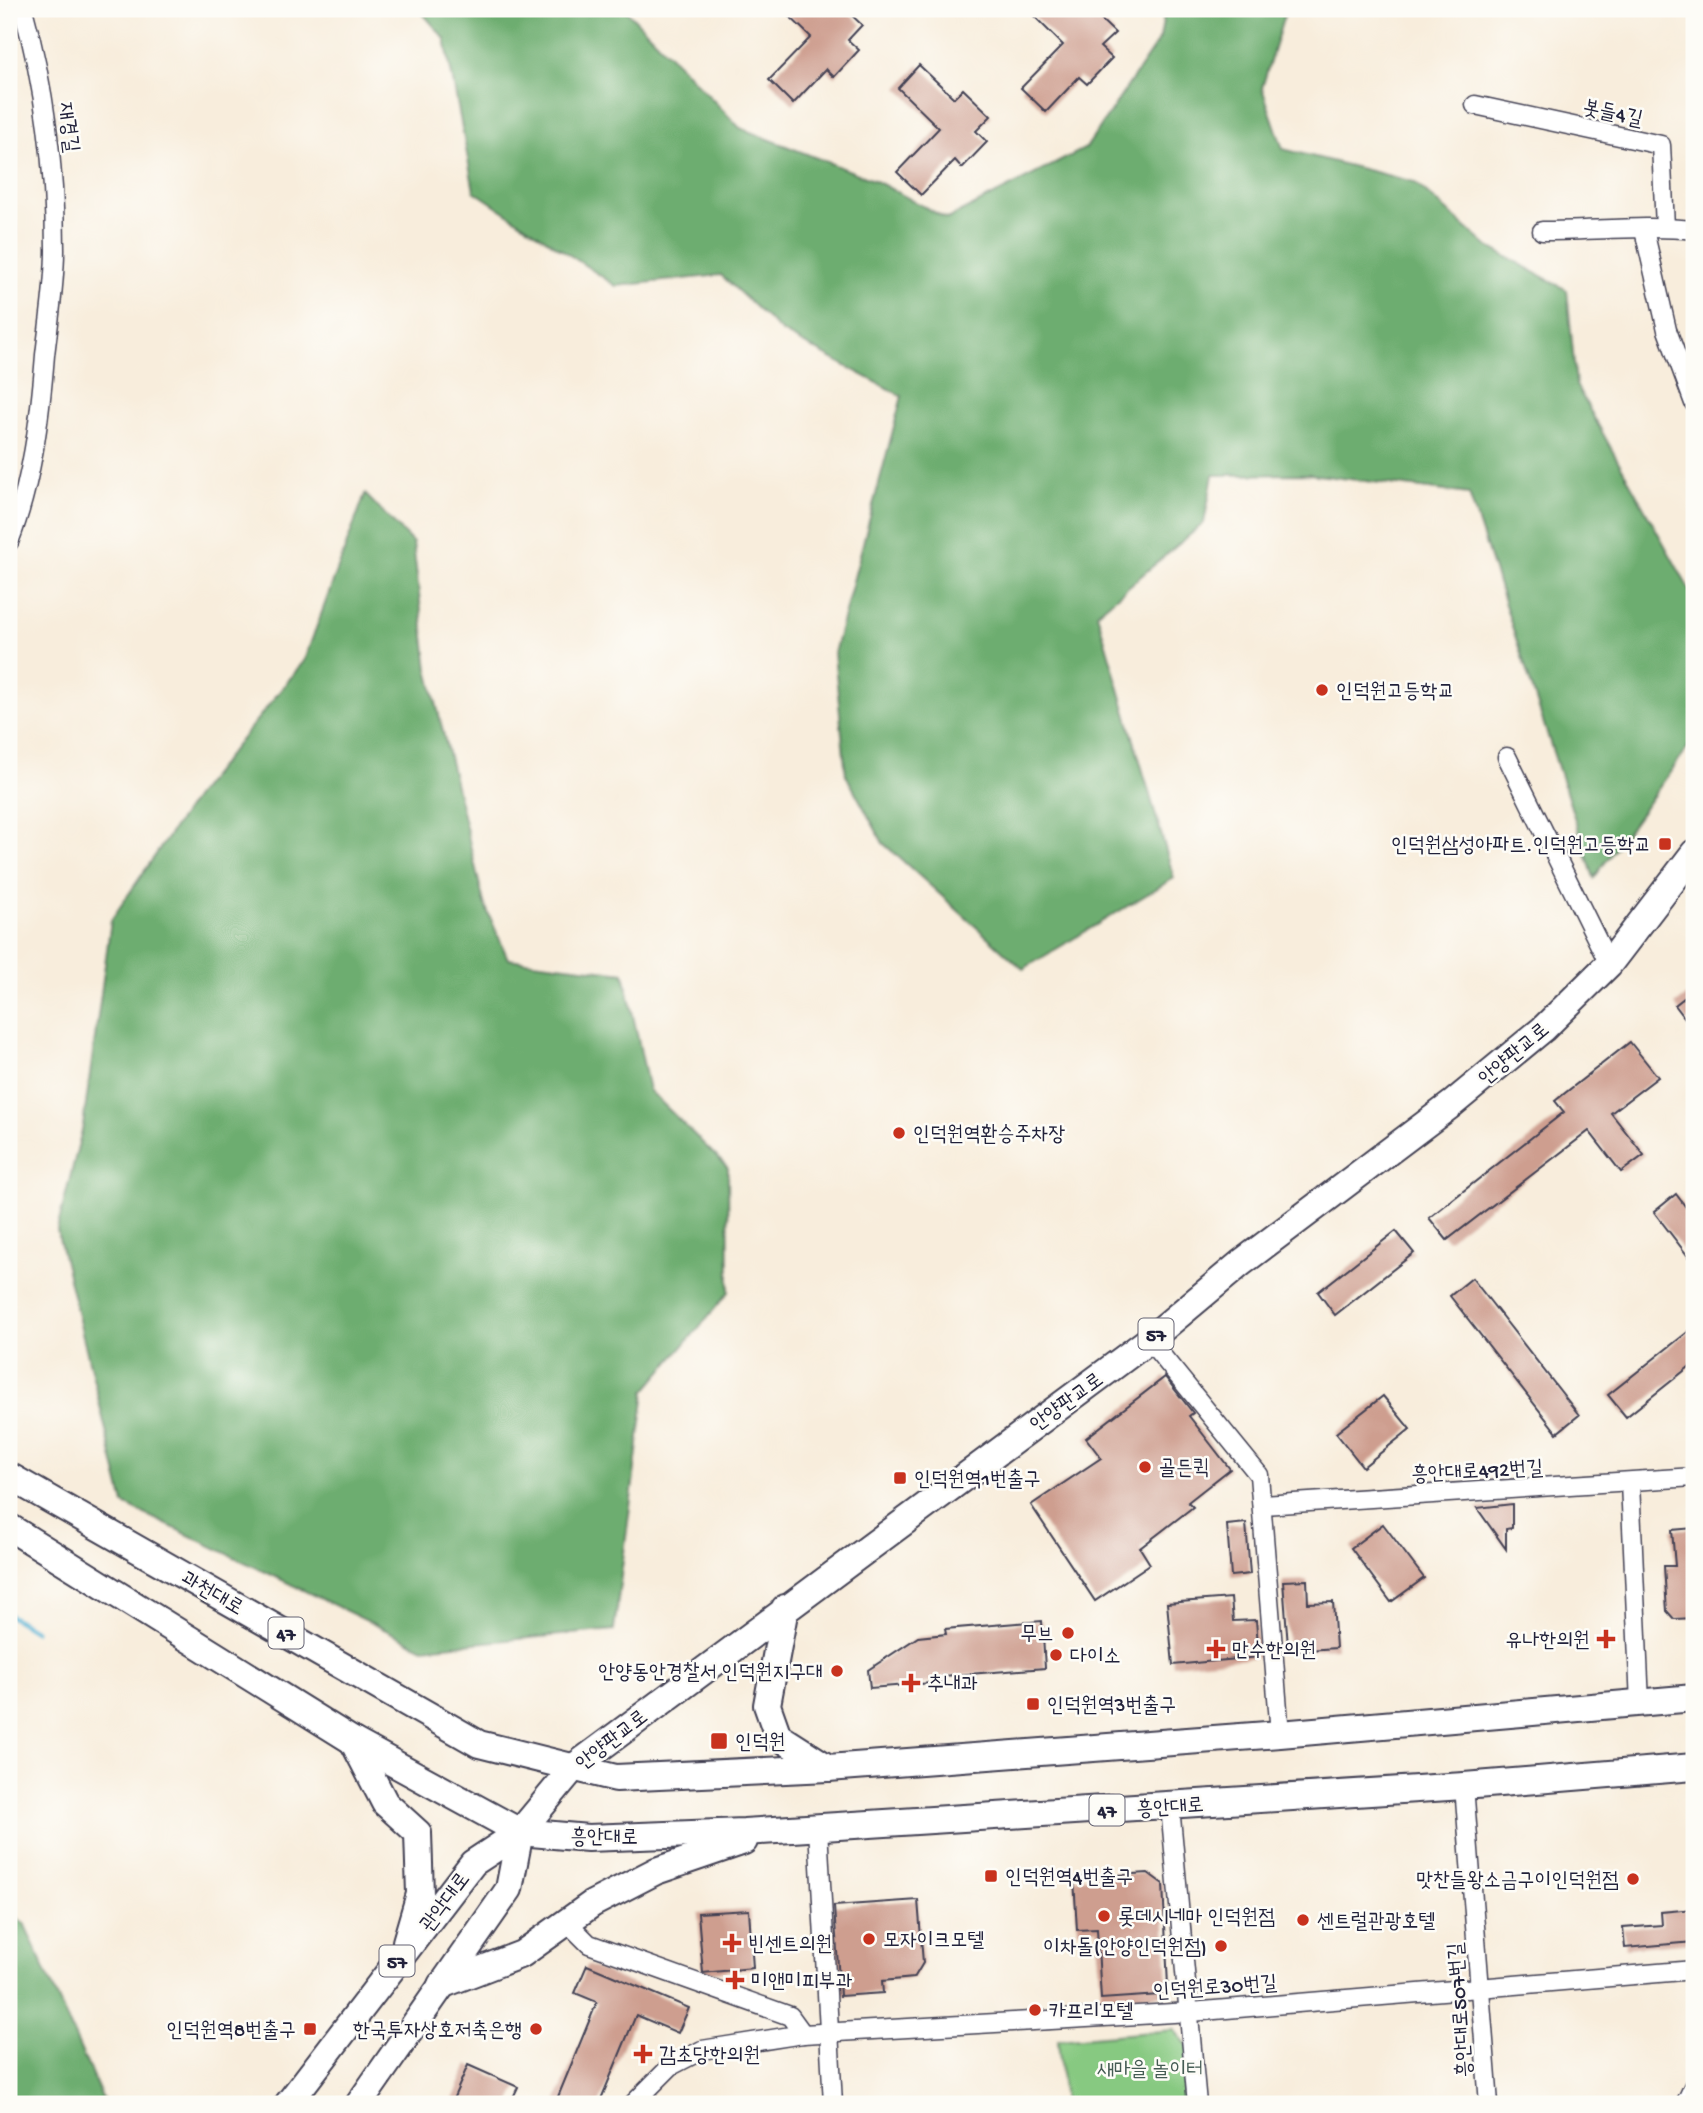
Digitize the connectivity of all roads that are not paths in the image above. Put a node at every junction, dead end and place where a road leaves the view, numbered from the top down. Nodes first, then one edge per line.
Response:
1 (23, 9) edge
2 (1475, 105) dead end
3 (1665, 227) junction
4 (1644, 230) junction
5 (1694, 230) edge
6 (1542, 231) dead end
7 (1694, 403) edge
8 (9, 542) edge
9 (1507, 757) dead end
10 (1694, 853) edge
11 (1609, 964) junction
12 (1149, 1340) junction
13 (9, 1476) edge
14 (1694, 1477) edge
15 (1630, 1483) junction
16 (1263, 1505) junction
17 (9, 1527) edge
18 (785, 1608) junction
19 (1694, 1698) edge
20 (1640, 1703) junction
21 (1280, 1734) junction
22 (352, 1741) junction
23 (1694, 1766) edge
24 (573, 1767) junction
25 (828, 1768) junction
26 (1464, 1786) junction
27 (1170, 1806) junction
28 (818, 1828) junction
29 (775, 1830) junction
30 (520, 1832) junction
31 (567, 1922) junction
32 (401, 1956) junction
33 (1694, 1970) edge
34 (441, 1985) junction
35 (1481, 1988) junction
36 (1191, 2012) junction
37 (829, 2033) junction
38 (803, 2034) junction
39 (1694, 2085) edge
40 (288, 2104) edge
41 (359, 2104) edge
42 (633, 2104) edge
43 (832, 2104) edge
44 (1197, 2104) edge
45 (1489, 2104) edge
46 (1685, 2104) edge

1 - 8 street, 재경길
2 - 3 street, 봇들4길
3 - 4 street
3 - 5 street
4 - 6 street
4 - 7 street
9 - 11 street
10 - 11 main road, 안양판교로 / 57
11 - 12 main road, 안양판교로 / 57
12 - 16 street
12 - 18 main road, 안양판교로 / 57
13 - 24 main road, 과천대로 / 47
14 - 15 street, 흥안대로492번길
15 - 16 street, 흥안대로492번길
15 - 20 street
16 - 21 street
17 - 22 main road, 47
18 - 24 main road, 안양판교로 / 57
18 - 25 main road
19 - 20 main road, 47
20 - 21 main road, 47
21 - 25 main road, 47
22 - 30 main road, 47
22 - 32 main road
23 - 26 main road, 흥안대로 / 47
24 - 25 main road, 47
24 - 30 main road, 안양판교로 / 57
26 - 27 main road, 흥안대로 / 47
26 - 35 street, 흥안대로507번길
27 - 28 main road, 흥안대로 / 47
27 - 36 street
28 - 29 main road, 흥안대로 / 47
28 - 37 street
29 - 30 main road, 흥안대로 / 47
29 - 31 main road
30 - 32 main road, 관악대로 / 57
30 - 34 main road, 57
31 - 34 main road
31 - 38 street
32 - 40 main road, 관악대로 / 57
33 - 35 street, 인덕원로30번길
34 - 41 main road, 57
35 - 36 street, 인덕원로30번길
35 - 45 street, 흥안대로507번길
36 - 37 street, 인덕원로30번길
36 - 44 street
37 - 38 street, 인덕원로30번길
37 - 43 street
38 - 42 street, 인덕원로30번길
39 - 46 street

